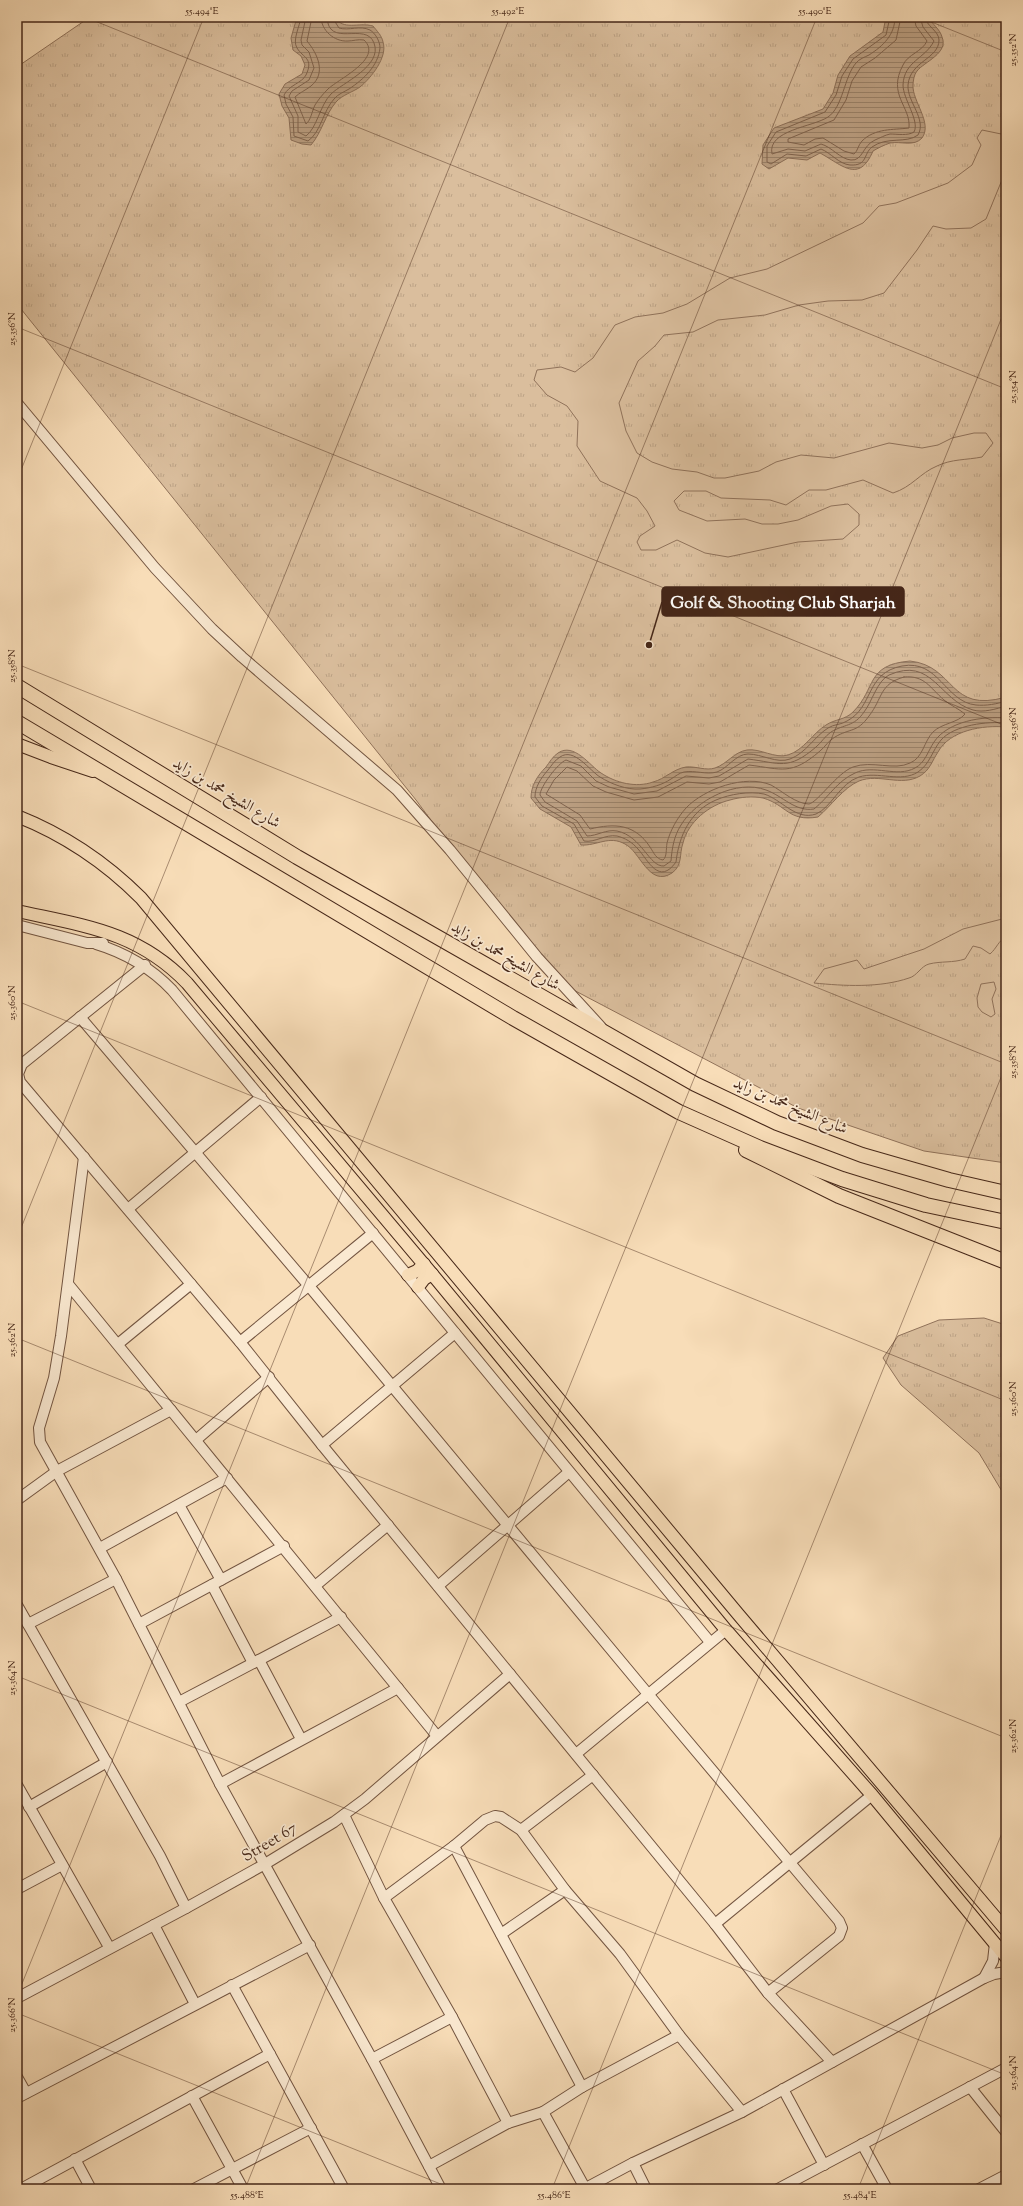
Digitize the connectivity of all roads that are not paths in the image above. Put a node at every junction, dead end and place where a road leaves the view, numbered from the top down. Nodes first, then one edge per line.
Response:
1 (17, 403) edge
2 (17, 686) edge
3 (17, 722) edge
4 (17, 744) edge
5 (104, 773) junction
6 (17, 816) edge
7 (17, 911) edge
8 (17, 925) edge
9 (116, 935) junction
10 (96, 944) junction
11 (144, 965) junction
12 (80, 1017) junction
13 (608, 1035) junction
14 (20, 1086) edge
15 (261, 1097) junction
16 (679, 1112) junction
17 (195, 1152) junction
18 (84, 1157) junction
19 (1006, 1193) edge
20 (128, 1209) junction
21 (1006, 1222) edge
22 (373, 1233) junction
23 (1006, 1262) edge
24 (424, 1264) junction
25 (432, 1274) junction
26 (408, 1276) junction
27 (68, 1284) junction
28 (192, 1284) junction
29 (309, 1286) junction
30 (418, 1287) junction
31 (455, 1333) junction
32 (240, 1342) junction
33 (118, 1344) junction
34 (270, 1377) junction
35 (393, 1386) junction
36 (171, 1410) junction
37 (196, 1440) junction
38 (322, 1445) junction
39 (57, 1471) junction
40 (569, 1472) junction
41 (227, 1478) junction
42 (17, 1500) edge
43 (179, 1505) junction
44 (507, 1524) junction
45 (388, 1525) junction
46 (284, 1546) junction
47 (100, 1548) junction
48 (116, 1579) junction
49 (216, 1583) junction
50 (315, 1586) junction
51 (438, 1586) junction
52 (17, 1605) edge
53 (341, 1618) junction
54 (28, 1624) junction
55 (139, 1624) junction
56 (726, 1630) junction
57 (710, 1642) junction
58 (256, 1662) junction
59 (510, 1674) junction
60 (398, 1688) junction
61 (648, 1694) junction
62 (179, 1702) junction
63 (437, 1736) junction
64 (301, 1739) junction
65 (576, 1754) junction
66 (107, 1762) junction
67 (592, 1775) junction
68 (220, 1784) junction
69 (17, 1785) edge
70 (872, 1795) junction
71 (29, 1807) junction
72 (344, 1815) junction
73 (521, 1830) junction
74 (454, 1846) junction
75 (792, 1863) junction
76 (265, 1864) junction
77 (62, 1865) junction
78 (17, 1889) edge
79 (565, 1890) junction
80 (384, 1898) junction
81 (186, 1908) junction
82 (715, 1924) junction
83 (154, 1925) junction
84 (1006, 1930) edge
85 (501, 1934) junction
86 (995, 1943) junction
87 (310, 1945) junction
88 (109, 1947) junction
89 (1006, 1957) edge
90 (1006, 1972) edge
91 (984, 1978) junction
92 (232, 1985) junction
93 (768, 1993) junction
94 (17, 1998) edge
95 (195, 2004) junction
96 (452, 2017) junction
97 (680, 2035) junction
98 (270, 2054) junction
99 (372, 2060) junction
100 (832, 2062) junction
101 (1006, 2068) edge
102 (17, 2077) edge
103 (582, 2087) junction
104 (970, 2087) junction
105 (783, 2089) junction
106 (21, 2095) edge
107 (192, 2096) junction
108 (543, 2112) junction
109 (742, 2112) junction
110 (508, 2123) junction
111 (311, 2128) junction
112 (1006, 2132) edge
113 (862, 2144) junction
114 (76, 2159) junction
115 (633, 2163) junction
116 (824, 2164) junction
117 (429, 2166) junction
118 (232, 2169) junction
119 (1006, 2175) edge
120 (21, 2189) edge
121 (91, 2189) edge
122 (194, 2189) edge
123 (243, 2189) edge
124 (344, 2189) edge
125 (441, 2189) edge
126 (585, 2189) edge
127 (646, 2189) edge
128 (778, 2189) edge
129 (887, 2189) edge
130 (979, 2189) edge

1 - 13 street
2 - 13 highway, شارع الشيخ محمد بن زايد
3 - 5 highway
4 - 5 main road
5 - 16 highway
6 - 84 main road
7 - 9 main road
8 - 10 street
9 - 10 street
9 - 24 main road
10 - 11 street
11 - 12 street
11 - 15 street
12 - 14 street
12 - 17 street
13 - 19 highway, شارع الشيخ محمد بن زايد
14 - 18 street
15 - 17 street
15 - 22 street
16 - 21 highway
16 - 23 highway
17 - 20 street
17 - 29 street
18 - 20 street
18 - 27 street
20 - 28 street
22 - 26 street
22 - 29 street
24 - 25 main road
24 - 26 main road
25 - 30 main road
25 - 56 main road
26 - 30 street
27 - 33 street
27 - 39 street
28 - 32 street
28 - 33 street
29 - 32 street
29 - 35 street
30 - 31 street
31 - 35 street
31 - 40 street
32 - 34 street
33 - 36 street
34 - 37 street
34 - 38 street
35 - 38 street
35 - 44 street
36 - 37 street
36 - 39 street
37 - 41 street
38 - 45 street
39 - 42 street
39 - 47 street
40 - 44 street
40 - 57 street
41 - 43 street
41 - 46 street
43 - 47 street
43 - 49 street
44 - 51 street
44 - 61 street
45 - 50 street
45 - 51 street
46 - 49 street
46 - 50 street
47 - 48 street
48 - 54 street
48 - 55 street
49 - 55 street
49 - 58 street
50 - 53 street
51 - 59 street
52 - 54 street
53 - 58 street
53 - 60 street
54 - 66 street
55 - 62 street
56 - 57 street
56 - 70 main road
57 - 61 street
58 - 62 street
58 - 64 street
59 - 63 street, Street 67
59 - 65 street
60 - 63 street
60 - 64 street
61 - 65 street
61 - 75 street
62 - 68 street
63 - 72 street, Street 67
64 - 68 street
65 - 67 street
66 - 71 street
66 - 81 street
67 - 73 street
67 - 82 street
68 - 76 street
69 - 71 street
70 - 75 street
70 - 86 main road
71 - 77 street
72 - 76 street, Street 67
72 - 80 street
73 - 74 street
73 - 79 street
74 - 80 street
74 - 85 street
75 - 82 street
75 - 93 street
76 - 81 street, Street 67
76 - 87 street
77 - 78 street
77 - 88 street
79 - 85 street
79 - 97 street
80 - 96 street
81 - 83 street, Street 67
82 - 93 street
83 - 88 street, Street 67
83 - 95 street
85 - 103 street
86 - 89 main road
86 - 91 street
87 - 92 street
87 - 99 street
88 - 94 street, Street 67
90 - 91 street
91 - 100 street
92 - 95 street
92 - 98 street
93 - 100 street
95 - 106 street
96 - 99 street
96 - 110 street
97 - 103 street
97 - 109 street
98 - 107 street
98 - 111 street
99 - 117 street
100 - 105 street
101 - 104 street
102 - 106 street
103 - 108 street
104 - 112 street
104 - 113 street
105 - 109 street
105 - 116 street
107 - 114 street
107 - 118 street
108 - 110 street
108 - 126 street
109 - 115 street
110 - 117 street
111 - 118 street
111 - 124 street
113 - 116 street
113 - 129 street
114 - 120 street
114 - 121 street
115 - 126 street
115 - 127 street
116 - 128 street
117 - 125 street
118 - 122 street
118 - 123 street
119 - 130 street

